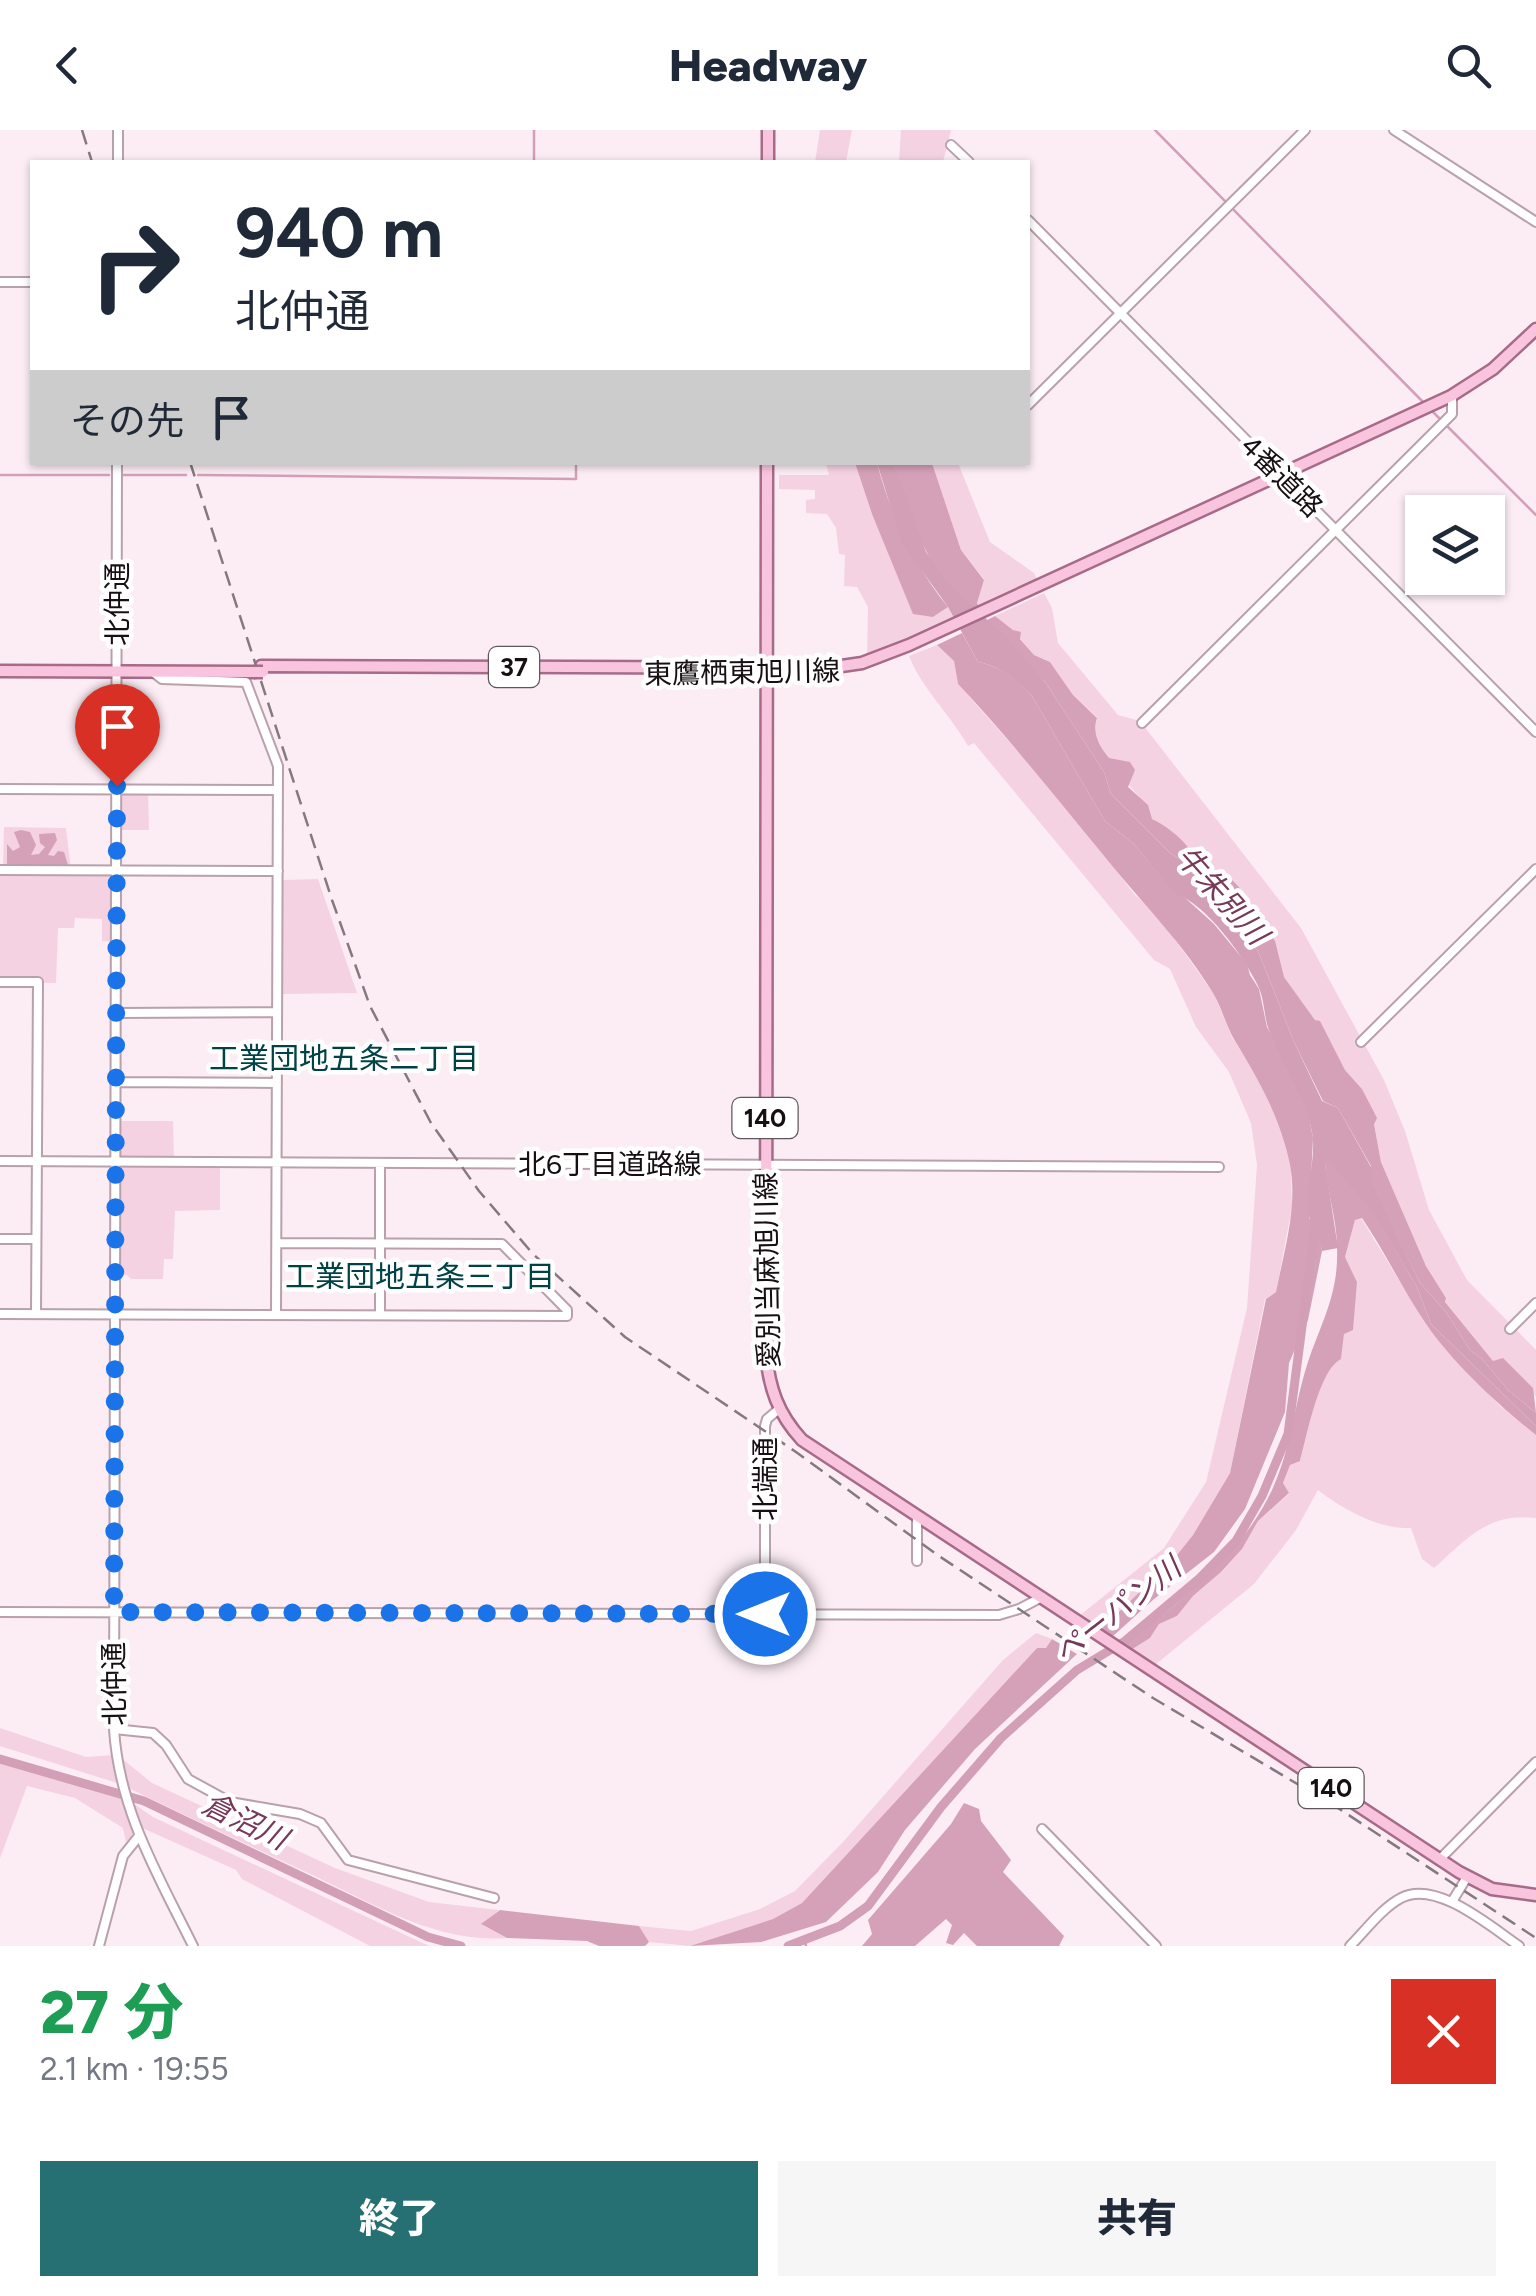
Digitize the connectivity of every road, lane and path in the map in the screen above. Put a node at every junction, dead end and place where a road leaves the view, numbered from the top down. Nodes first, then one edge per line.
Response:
1 (118, 130) edge
2 (768, 130) edge
3 (1305, 130) edge
4 (1394, 130) edge
5 (950, 145) dead end
6 (118, 160) edge
7 (768, 160) edge
8 (967, 160) edge
9 (1030, 222) edge
10 (1536, 222) edge
11 (0, 282) edge
12 (30, 282) edge
13 (1121, 312) junction
14 (1536, 333) edge
15 (1453, 398) junction
16 (1030, 403) edge
17 (117, 465) edge
18 (767, 465) edge
19 (1282, 477) junction
20 (1336, 530) junction
21 (0, 668) edge
22 (117, 669) junction
23 (258, 669) junction
24 (767, 671) junction
25 (153, 672) junction
26 (1142, 723) dead end
27 (1536, 732) edge
28 (0, 789) edge
29 (117, 789) junction
30 (278, 790) junction
31 (1536, 869) edge
32 (0, 870) edge
33 (117, 870) junction
34 (278, 871) junction
35 (0, 982) edge
36 (277, 1012) junction
37 (116, 1013) junction
38 (1361, 1042) dead end
39 (116, 1082) junction
40 (277, 1083) junction
41 (0, 1161) edge
42 (37, 1162) junction
43 (116, 1162) junction
44 (277, 1162) junction
45 (380, 1163) junction
46 (765, 1164) junction
47 (1219, 1166) dead end
48 (0, 1239) edge
49 (36, 1239) junction
50 (380, 1243) junction
51 (277, 1244) junction
52 (1536, 1303) edge
53 (0, 1314) edge
54 (36, 1314) junction
55 (115, 1315) junction
56 (276, 1315) junction
57 (380, 1315) junction
58 (1510, 1329) dead end
59 (779, 1409) junction
60 (917, 1517) junction
61 (917, 1561) dead end
62 (1043, 1597) junction
63 (0, 1612) edge
64 (114, 1612) junction
65 (765, 1614) junction
66 (114, 1729) junction
67 (1536, 1762) edge
68 (1042, 1829) dead end
69 (139, 1836) junction
70 (1440, 1859) junction
71 (1467, 1877) junction
72 (1536, 1896) edge
73 (494, 1898) dead end
74 (1452, 1900) junction
75 (99, 1946) edge
76 (194, 1946) edge
77 (1156, 1946) edge
78 (1350, 1946) edge
79 (1519, 1946) edge

1 - 6 street
2 - 7 main road
3 - 13 street
4 - 10 street
5 - 8 street
9 - 13 street, 4番道路
11 - 12 street
13 - 16 street
13 - 19 street, 4番道路
14 - 15 main road, 東鷹栖東旭川線 / 37
15 - 19 main road, 東鷹栖東旭川線 / 37
15 - 20 street
17 - 22 street, 北仲通
18 - 24 main road, 愛別当麻旭川線 / 140
19 - 20 street, 4番道路
19 - 24 main road, 東鷹栖東旭川線 / 37
20 - 26 street
20 - 27 street, 4番道路
21 - 22 main road, 東鷹栖東旭川線 / 37
22 - 23 main road, 東鷹栖東旭川線 / 37
22 - 25 main road, 東鷹栖東旭川線 / 37
22 - 29 street, 北仲通
23 - 24 main road, 東鷹栖東旭川線 / 37
23 - 25 main road, 東鷹栖東旭川線 / 37
24 - 46 main road, 愛別当麻旭川線 / 140
25 - 30 street
28 - 29 street
29 - 30 street
29 - 33 street, 北仲通
30 - 34 street
31 - 38 street
32 - 33 street
33 - 34 street
33 - 37 street, 北仲通
34 - 36 street
35 - 42 street
36 - 37 street
36 - 40 street
37 - 39 street, 北仲通
39 - 40 street
39 - 43 street, 北仲通
40 - 44 street
41 - 42 street, 北6丁目道路線
42 - 43 street, 北6丁目道路線
42 - 49 street
43 - 44 street, 北6丁目道路線
43 - 55 street, 北仲通
44 - 45 street, 北6丁目道路線
44 - 51 street
45 - 46 street, 北6丁目道路線
45 - 50 street
46 - 47 street, 北6丁目道路線
46 - 59 main road, 愛別当麻旭川線 / 140
48 - 49 street
49 - 54 street
50 - 51 street
50 - 57 street
50 - 57 street
51 - 56 street
52 - 58 street
53 - 54 street
54 - 55 street
55 - 56 street
55 - 64 street, 北仲通
56 - 57 street
59 - 60 main road, 愛別当麻旭川線 / 140
59 - 65 street, 北端通
60 - 61 street
60 - 62 main road, 愛別当麻旭川線 / 140
62 - 65 street
62 - 70 main road, 愛別当麻旭川線 / 140
63 - 64 street
64 - 65 street
64 - 66 street, 北仲通
66 - 69 street, 北仲通
66 - 73 street
67 - 70 street
68 - 77 street
69 - 75 street
69 - 76 street, 北仲通
70 - 71 main road, 愛別当麻旭川線 / 140
71 - 72 main road, 愛別当麻旭川線 / 140
71 - 74 street
74 - 78 street
74 - 79 street

